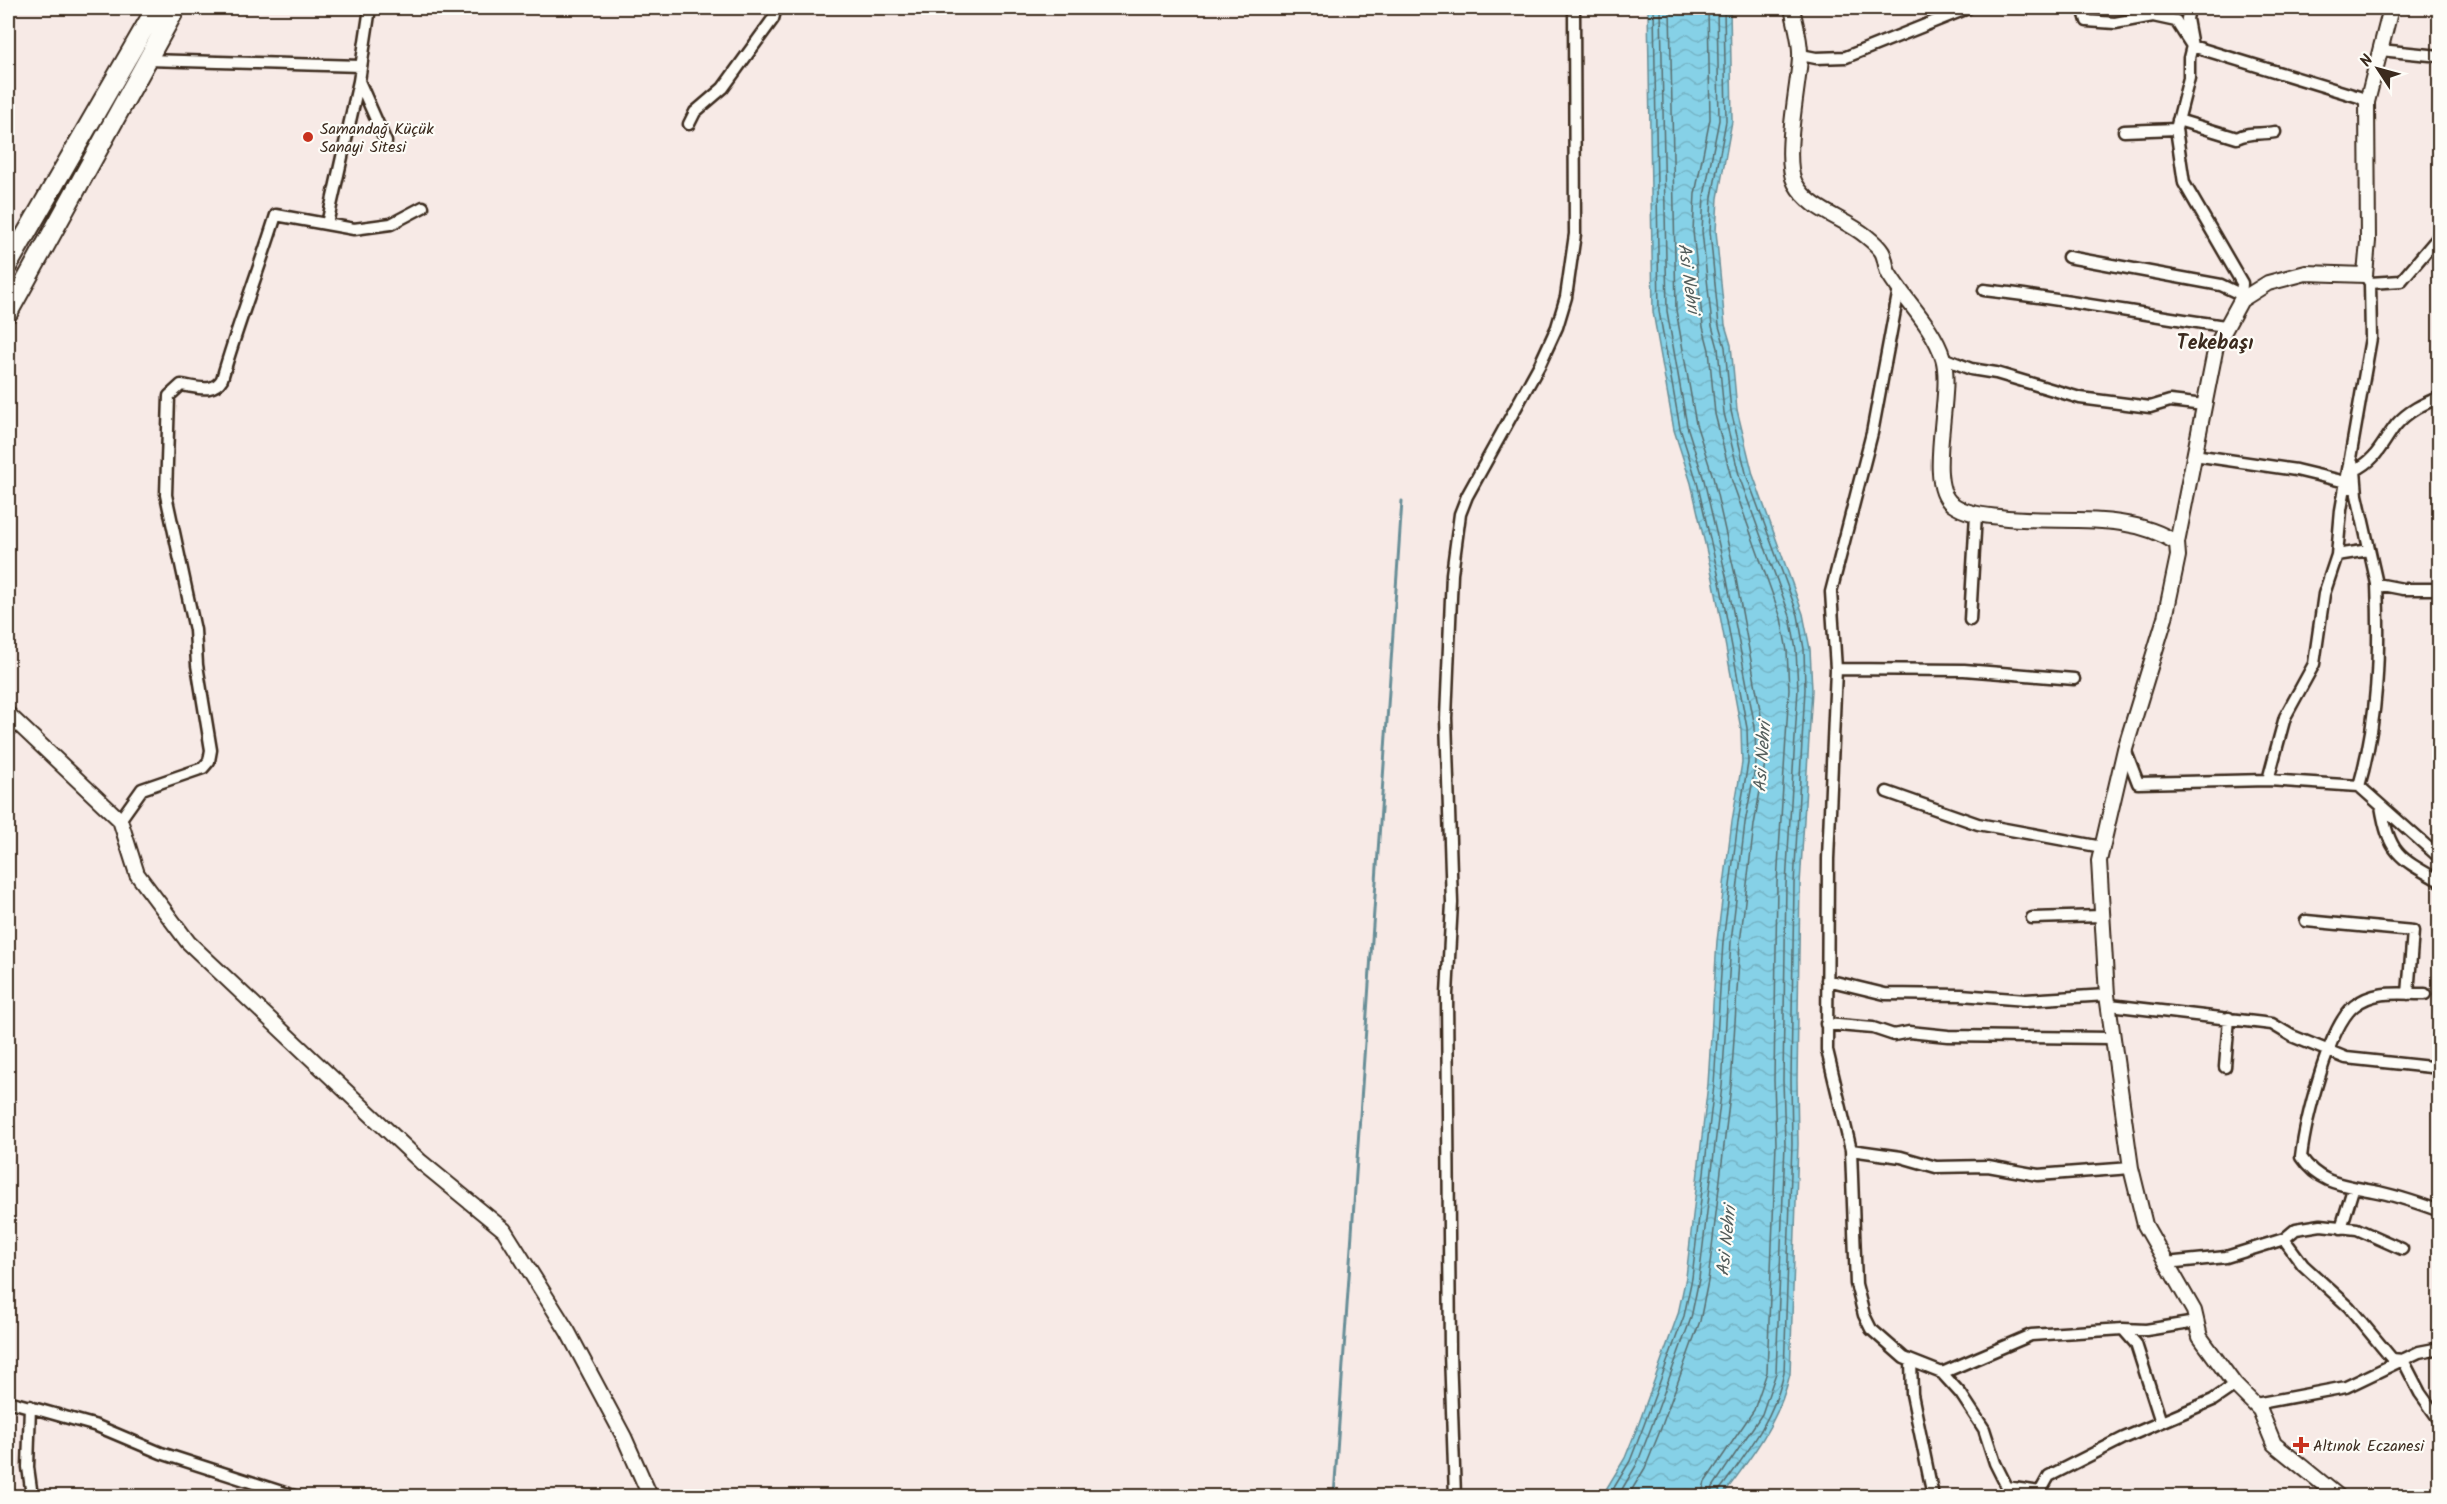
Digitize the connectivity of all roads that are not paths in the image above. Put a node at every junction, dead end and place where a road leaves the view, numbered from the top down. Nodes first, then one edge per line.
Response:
1 (156, 8) edge
2 (176, 8) edge
3 (370, 8) edge
4 (776, 8) edge
5 (1574, 8) edge
6 (1792, 8) edge
7 (1968, 8) edge
8 (2083, 8) edge
9 (2391, 8) edge
10 (2184, 16) edge
11 (2192, 46) junction
12 (2380, 50) junction
13 (1801, 55) junction
14 (2439, 56) edge
15 (147, 60) junction
16 (361, 66) junction
17 (359, 81) junction
18 (2367, 102) junction
19 (689, 124) dead end
20 (2177, 124) junction
21 (2124, 131) dead end
22 (2275, 132) dead end
23 (386, 141) dead end
24 (423, 207) dead end
25 (327, 224) junction
26 (2439, 235) edge
27 (2068, 257) dead end
28 (8, 265) edge
29 (2368, 279) junction
30 (1899, 289) junction
31 (1984, 290) dead end
32 (2242, 297) junction
33 (8, 314) edge
34 (2225, 326) junction
35 (1943, 358) junction
36 (2439, 397) edge
37 (2204, 405) junction
38 (2194, 455) junction
39 (2350, 459) junction
40 (2355, 470) junction
41 (2346, 482) junction
42 (2357, 495) junction
43 (1976, 514) junction
44 (2176, 543) junction
45 (2369, 550) junction
46 (2337, 555) junction
47 (2377, 585) junction
48 (2439, 589) edge
49 (1970, 620) dead end
50 (1836, 669) junction
51 (2074, 679) dead end
52 (8, 714) edge
53 (2125, 749) junction
54 (2268, 780) junction
55 (2359, 786) junction
56 (1887, 792) dead end
57 (2381, 806) junction
58 (120, 820) junction
59 (2102, 847) junction
60 (2439, 858) edge
61 (2439, 881) edge
62 (2102, 916) junction
63 (2032, 918) dead end
64 (2306, 921) dead end
65 (1827, 981) junction
66 (2409, 994) junction
67 (2425, 994) dead end
68 (2109, 1000) junction
69 (2229, 1018) junction
70 (1826, 1024) junction
71 (2112, 1038) junction
72 (2330, 1051) junction
73 (2225, 1067) dead end
74 (2439, 1068) edge
75 (1851, 1150) junction
76 (2131, 1168) junction
77 (2353, 1189) junction
78 (2439, 1211) edge
79 (2342, 1228) junction
80 (2284, 1239) junction
81 (2403, 1249) dead end
82 (2166, 1263) junction
83 (2196, 1322) junction
84 (2124, 1329) junction
85 (2439, 1348) edge
86 (2403, 1360) junction
87 (1911, 1361) junction
88 (1942, 1372) junction
89 (2235, 1385) junction
90 (8, 1401) edge
91 (2255, 1404) junction
92 (30, 1407) junction
93 (2439, 1421) edge
94 (2161, 1422) junction
95 (2041, 1494) edge
96 (32, 1497) edge
97 (294, 1497) edge
98 (650, 1497) edge
99 (1455, 1497) edge
100 (1933, 1497) edge
101 (2338, 1497) edge

1 - 28 main road
2 - 15 main road
3 - 16 street
4 - 19 street
5 - 99 street
6 - 13 street
7 - 13 street
8 - 10 street
9 - 12 street
10 - 11 street
11 - 18 street
11 - 20 street
12 - 14 street
12 - 18 street
13 - 30 street
15 - 16 street
15 - 33 main road
16 - 17 street
17 - 23 street
17 - 25 street
18 - 29 street
20 - 21 street
20 - 22 street
20 - 32 street
24 - 25 street
25 - 58 street
26 - 29 street
27 - 32 street
29 - 32 street
29 - 39 street
30 - 35 street
30 - 50 street
31 - 34 street
32 - 34 street
34 - 37 street
35 - 37 street
35 - 43 street
36 - 40 street
37 - 38 street
38 - 41 street
38 - 44 street
39 - 40 street
39 - 41 street
40 - 42 street
41 - 42 street
41 - 46 street
42 - 45 street
43 - 44 street
43 - 49 street
44 - 53 street
45 - 46 street
45 - 47 street
46 - 54 street
47 - 48 street
47 - 55 street
50 - 51 street
50 - 65 street
52 - 58 street
53 - 54 street
53 - 59 street
54 - 55 street
55 - 57 street
56 - 59 street
57 - 60 street
57 - 61 street
58 - 98 street
59 - 62 street
62 - 63 street
62 - 68 street
64 - 66 street
65 - 68 street
65 - 70 street
66 - 67 street
66 - 72 street
68 - 69 street
68 - 71 street
69 - 72 street
69 - 73 street
70 - 71 street
70 - 75 street
71 - 76 street
72 - 74 street
72 - 77 street
75 - 76 street
75 - 87 street
76 - 82 street
77 - 78 street
77 - 79 street
79 - 80 street
79 - 81 street
80 - 82 street
80 - 86 street
82 - 83 street
83 - 84 street
83 - 89 street
84 - 88 street
84 - 94 street
85 - 86 street
86 - 91 street
86 - 93 street
87 - 88 street
87 - 100 street
88 - 95 street
89 - 91 street
89 - 94 street
90 - 92 street
91 - 101 street
92 - 96 street
92 - 97 street
94 - 95 street

